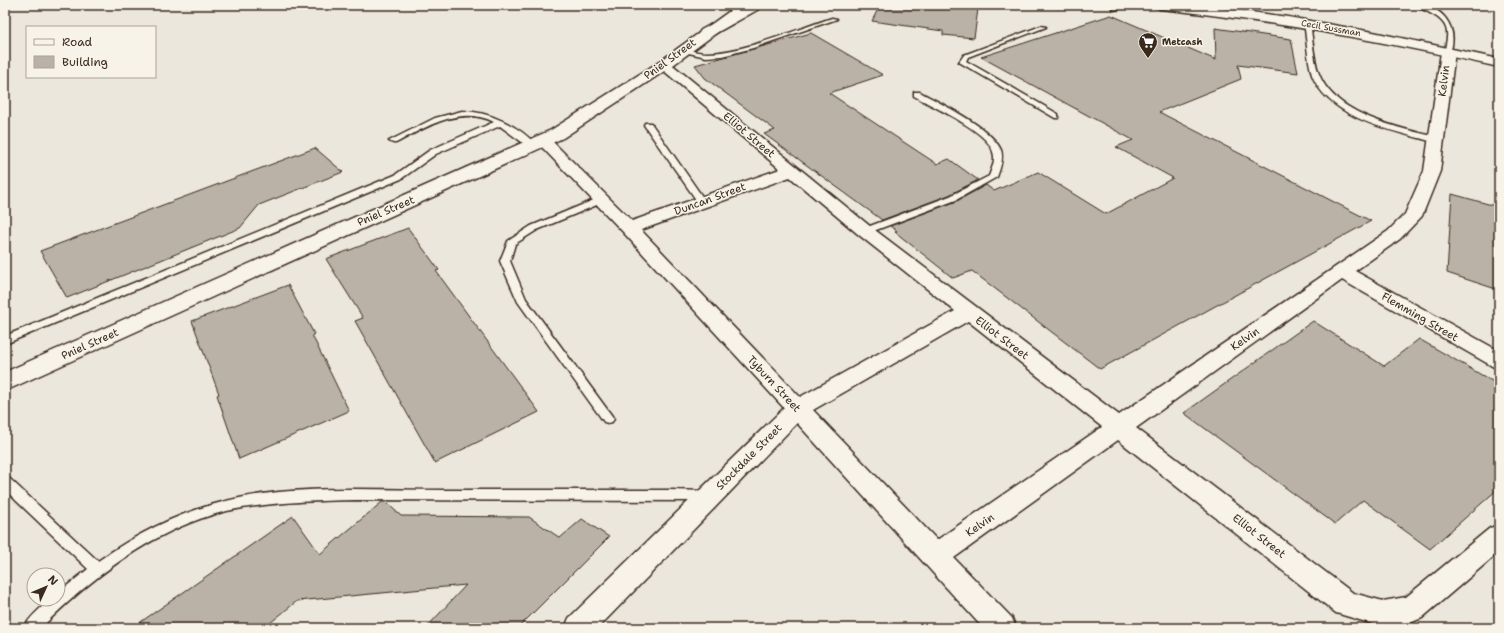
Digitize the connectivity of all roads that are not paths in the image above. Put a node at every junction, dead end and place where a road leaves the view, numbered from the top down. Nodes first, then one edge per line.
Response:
1 (747, 5) edge
2 (758, 5) edge
3 (1160, 5) edge
4 (1419, 5) edge
5 (834, 19) dead end
6 (1307, 23) junction
7 (1043, 27) dead end
8 (706, 33) junction
9 (683, 51) junction
10 (1448, 52) junction
11 (1499, 63) edge
12 (664, 64) junction
13 (917, 94) dead end
14 (1055, 116) dead end
15 (499, 123) junction
16 (648, 125) dead end
17 (1437, 140) junction
18 (393, 141) dead end
19 (538, 144) junction
20 (791, 171) junction
21 (601, 200) junction
22 (702, 202) junction
23 (629, 228) junction
24 (865, 231) junction
25 (1342, 272) junction
26 (968, 312) junction
27 (5, 340) edge
28 (1499, 361) edge
29 (5, 382) edge
30 (797, 409) junction
31 (608, 418) dead end
32 (1120, 427) junction
33 (5, 482) edge
34 (711, 496) junction
35 (1499, 536) edge
36 (936, 556) junction
37 (97, 569) junction
38 (31, 628) edge
39 (579, 628) edge
40 (1002, 628) edge

1 - 8 street, Pniel Street
2 - 8 street
3 - 6 street, Cecil Sussman
4 - 10 lane
5 - 9 lane
6 - 10 street, Cecil Sussman
6 - 17 lane
7 - 14 lane
8 - 9 street, Pniel Street
9 - 12 street, Pniel Street
10 - 11 street, Cecil Sussman
10 - 17 street, Kelvin
12 - 19 street, Pniel Street
12 - 20 street, Elliot Street
13 - 24 lane
15 - 18 lane
15 - 19 lane
15 - 27 lane
16 - 22 lane
17 - 25 street, Kelvin
19 - 21 street, Tyburn Street
19 - 29 street, Pniel Street
20 - 22 street, Duncan Street
20 - 24 street, Elliot Street
21 - 23 street, Tyburn Street
21 - 31 lane
22 - 23 street, Duncan Street
23 - 30 street, Tyburn Street
24 - 26 street, Elliot Street
25 - 28 street, Flemming Street
25 - 32 street, Kelvin
26 - 30 street, Stockdale Street
26 - 32 street, Elliot Street
30 - 34 street, Stockdale Street
30 - 36 street, Tyburn Street
32 - 35 street, Elliot Street
32 - 36 street, Kelvin
33 - 37 lane
34 - 37 lane
34 - 39 street, Stockdale Street
36 - 40 street, Tyburn Street
37 - 38 lane

